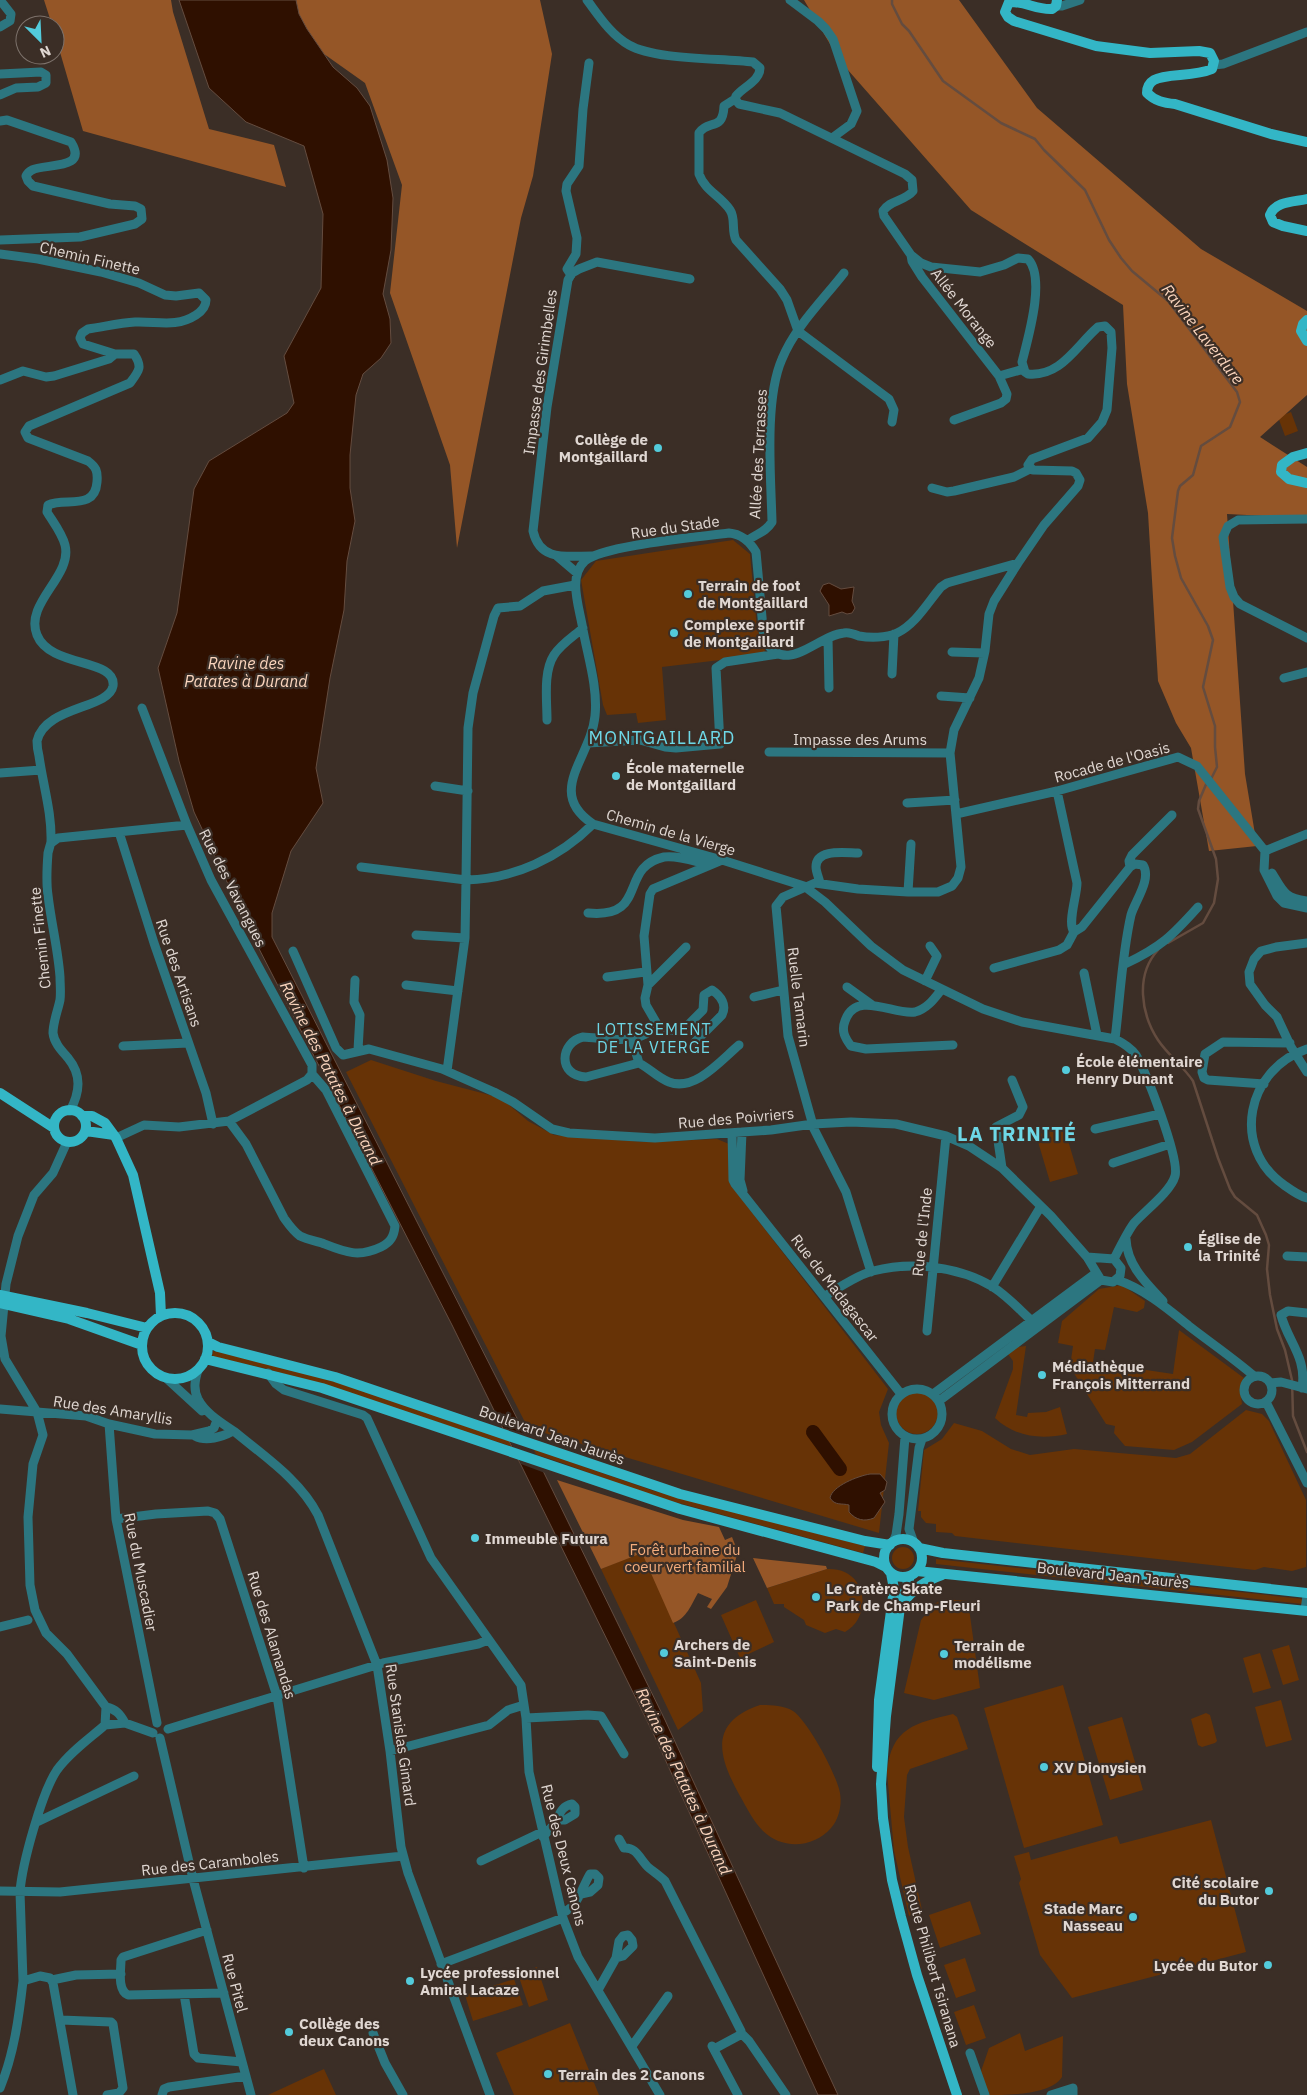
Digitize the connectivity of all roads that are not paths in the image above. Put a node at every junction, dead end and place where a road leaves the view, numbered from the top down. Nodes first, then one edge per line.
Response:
1 (0, 0) edge
2 (587, 0) edge
3 (790, 0) edge
4 (1080, 0) edge
5 (1057, 3) edge
6 (0, 27) edge
7 (1307, 32) edge
8 (590, 63) dead end
9 (1214, 65) junction
10 (0, 74) edge
11 (0, 95) edge
12 (735, 99) junction
13 (0, 121) edge
14 (832, 138) junction
15 (1307, 142) edge
16 (1307, 199) edge
17 (1307, 230) edge
18 (0, 240) edge
19 (0, 254) edge
20 (911, 255) junction
21 (844, 273) dead end
22 (571, 275) junction
23 (690, 279) dead end
24 (1307, 320) edge
25 (798, 331) junction
26 (1307, 341) edge
27 (115, 354) junction
28 (1024, 369) junction
29 (1000, 376) junction
30 (0, 380) edge
31 (954, 420) dead end
32 (892, 422) dead end
33 (1307, 453) edge
34 (1030, 469) junction
35 (1307, 483) edge
36 (932, 488) dead end
37 (1307, 519) edge
38 (748, 541) junction
39 (557, 556) junction
40 (592, 556) junction
41 (1018, 563) junction
42 (577, 573) junction
43 (575, 585) junction
44 (583, 628) junction
45 (894, 634) junction
46 (828, 638) junction
47 (1307, 638) edge
48 (952, 652) dead end
49 (984, 653) junction
50 (778, 654) junction
51 (1307, 672) edge
52 (892, 674) dead end
53 (1284, 678) dead end
54 (829, 688) dead end
55 (941, 696) dead end
56 (970, 698) junction
57 (142, 708) dead end
58 (547, 720) dead end
59 (588, 743) junction
60 (769, 752) dead end
61 (950, 753) junction
62 (41, 770) junction
63 (0, 773) edge
64 (435, 786) dead end
65 (468, 791) junction
66 (1057, 791) junction
67 (955, 800) junction
68 (907, 804) dead end
69 (956, 814) junction
70 (1172, 815) dead end
71 (593, 824) junction
72 (187, 825) junction
73 (119, 832) junction
74 (1307, 834) edge
75 (51, 843) junction
76 (911, 844) dead end
77 (1265, 851) junction
78 (858, 853) dead end
79 (722, 860) junction
80 (710, 865) junction
81 (1130, 866) junction
82 (361, 867) dead end
83 (466, 880) junction
84 (820, 883) junction
85 (804, 886) junction
86 (908, 892) junction
87 (1307, 901) edge
88 (1198, 907) dead end
89 (1307, 908) edge
90 (588, 913) dead end
91 (1074, 932) junction
92 (416, 935) dead end
93 (465, 938) junction
94 (1307, 943) edge
95 (930, 946) dead end
96 (686, 947) dead end
97 (293, 951) dead end
98 (1125, 964) junction
99 (994, 968) dead end
100 (645, 972) junction
101 (1084, 972) dead end
102 (608, 977) dead end
103 (355, 980) dead end
104 (925, 981) junction
105 (406, 985) dead end
106 (648, 986) junction
107 (847, 987) dead end
108 (783, 990) junction
109 (941, 990) junction
110 (458, 991) junction
111 (754, 997) dead end
112 (872, 1005) junction
113 (657, 1024) junction
114 (1097, 1036) junction
115 (1115, 1039) junction
116 (632, 1040) junction
117 (188, 1042) junction
118 (695, 1042) dead end
119 (1290, 1044) junction
120 (739, 1045) dead end
121 (953, 1045) dead end
122 (123, 1046) dead end
123 (1307, 1049) edge
124 (358, 1050) junction
125 (1296, 1052) junction
126 (639, 1063) junction
127 (447, 1071) junction
128 (1307, 1072) edge
129 (312, 1074) junction
130 (1012, 1080) dead end
131 (1264, 1084) junction
132 (0, 1093) edge
133 (70, 1110) junction
134 (1160, 1114) junction
135 (82, 1116) junction
136 (228, 1121) junction
137 (55, 1123) junction
138 (213, 1124) junction
139 (813, 1124) junction
140 (1094, 1129) dead end
141 (86, 1131) junction
142 (732, 1132) junction
143 (742, 1132) junction
144 (115, 1136) junction
145 (946, 1136) junction
146 (67, 1142) junction
147 (1170, 1144) junction
148 (1113, 1163) dead end
149 (1002, 1168) junction
150 (1307, 1198) edge
151 (748, 1200) junction
152 (1041, 1206) junction
153 (1126, 1239) junction
154 (1287, 1256) dead end
155 (1086, 1257) junction
156 (1307, 1257) edge
157 (1103, 1259) junction
158 (1119, 1264) junction
159 (932, 1267) junction
160 (871, 1272) junction
161 (1098, 1274) junction
162 (1117, 1280) junction
163 (992, 1287) junction
164 (160, 1293) junction
165 (0, 1295) edge
166 (825, 1296) junction
167 (1158, 1302) junction
168 (0, 1303) edge
169 (27, 1304) junction
170 (175, 1313) junction
171 (1307, 1313) edge
172 (1175, 1315) junction
173 (161, 1316) junction
174 (1031, 1320) junction
175 (147, 1328) junction
176 (927, 1331) dead end
177 (208, 1342) junction
178 (142, 1345) junction
179 (205, 1359) junction
180 (198, 1370) junction
181 (268, 1374) junction
182 (1254, 1376) junction
183 (166, 1378) junction
184 (1270, 1382) junction
185 (1298, 1387) edge
186 (901, 1394) junction
187 (936, 1398) junction
188 (1266, 1402) junction
189 (0, 1410) edge
190 (37, 1412) junction
191 (217, 1420) junction
192 (109, 1424) junction
193 (234, 1431) junction
194 (192, 1435) junction
195 (905, 1437) junction
196 (922, 1439) junction
197 (1307, 1483) edge
198 (116, 1520) junction
199 (892, 1543) junction
200 (917, 1545) junction
201 (889, 1570) junction
202 (947, 1573) junction
203 (913, 1574) junction
204 (1307, 1594) edge
205 (900, 1607) junction
206 (1306, 1610) edge
207 (28, 1620) dead end
208 (0, 1627) edge
209 (488, 1640) junction
210 (377, 1665) junction
211 (277, 1696) junction
212 (524, 1705) junction
213 (106, 1707) junction
214 (526, 1718) junction
215 (125, 1723) junction
216 (157, 1723) junction
217 (106, 1725) junction
218 (168, 1730) junction
219 (157, 1735) junction
220 (390, 1750) junction
221 (624, 1754) dead end
222 (134, 1776) dead end
223 (881, 1784) junction
224 (557, 1820) dead end
225 (37, 1822) junction
226 (542, 1834) junction
227 (619, 1838) dead end
228 (403, 1856) junction
229 (481, 1861) dead end
230 (304, 1868) junction
231 (193, 1879) junction
232 (0, 1891) edge
233 (20, 1892) junction
234 (581, 1894) dead end
235 (562, 1916) junction
236 (207, 1930) junction
237 (616, 1958) dead end
238 (441, 1964) junction
239 (121, 1974) junction
240 (52, 1980) junction
241 (24, 1981) junction
242 (598, 1990) junction
243 (224, 1993) junction
244 (184, 1994) junction
245 (668, 1996) dead end
246 (61, 2020) junction
247 (373, 2033) dead end
248 (741, 2033) junction
249 (632, 2046) junction
250 (970, 2053) dead end
251 (0, 2058) edge
252 (11, 2059) junction
253 (242, 2062) junction
254 (246, 2076) junction
255 (0, 2088) edge
256 (73, 2095) edge
257 (107, 2095) edge
258 (112, 2095) edge
259 (162, 2095) edge
260 (251, 2095) edge
261 (403, 2095) edge
262 (490, 2095) edge
263 (660, 2095) edge
264 (738, 2095) edge
265 (786, 2095) edge
266 (957, 2095) edge
267 (985, 2095) edge
268 (1051, 2095) edge
269 (1073, 2095) edge

1 - 6 street
2 - 12 street
3 - 14 street
4 - 5 street
5 - 9 main road
7 - 9 street
8 - 22 street
9 - 15 main road
10 - 11 street
12 - 14 street
12 - 25 street
13 - 18 street, Chemin Finette
14 - 20 street
16 - 17 main road
19 - 27 street, Chemin Finette
20 - 28 street
20 - 29 street, Allée Morange
21 - 25 street, Allée des Terrasses
22 - 23 street, Impasse des Girimbelles
22 - 39 street, Impasse des Girimbelles
24 - 26 main road
25 - 32 street
25 - 38 street, Allée des Terrasses
27 - 30 street
27 - 62 street, Chemin Finette
28 - 29 street
28 - 34 street
29 - 31 street, Allée Morange
33 - 35 main road
34 - 36 street
34 - 41 street
37 - 47 street
38 - 40 street, Rue du Stade
38 - 50 street
39 - 40 street
39 - 42 street, Impasse des Girimbelles
40 - 42 street
41 - 45 street
41 - 49 street
42 - 43 street
43 - 44 street
43 - 65 street
44 - 58 street
44 - 59 street
45 - 46 street
45 - 52 street
46 - 50 street
46 - 54 street
48 - 49 street
49 - 56 street
50 - 59 street
51 - 53 street
55 - 56 street
56 - 61 street
57 - 72 street, Rue des Vavangues
59 - 71 street
60 - 61 street, Impasse des Arums
61 - 67 street
62 - 63 street
62 - 75 street, Chemin Finette
64 - 65 street
65 - 83 street
66 - 69 street, Rocade de l'Oasis
66 - 77 street, Rocade de l'Oasis
66 - 91 street
67 - 68 street
67 - 69 street
69 - 86 street
70 - 81 street
71 - 79 street, Chemin de la Vierge
71 - 83 street, Chemin de la Vierge
72 - 73 street
72 - 129 street, Rue des Vavangues
73 - 75 street
73 - 117 street, Rue des Artisans
74 - 77 street
75 - 133 street, Chemin Finette
76 - 86 street
77 - 87 street
77 - 89 street
78 - 84 street
79 - 80 street
79 - 85 street, Chemin de la Vierge
80 - 90 street
80 - 100 street
81 - 91 street
81 - 98 street
82 - 83 street, Chemin de la Vierge
83 - 93 street
84 - 85 street
84 - 86 street
85 - 104 street
85 - 108 street, Ruelle Tamarin
88 - 98 street
91 - 99 street
92 - 93 street
93 - 110 street
94 - 119 street
95 - 104 street
96 - 106 street
97 - 124 street, Rue des Poivriers
98 - 115 street
100 - 102 street
100 - 106 street
101 - 114 street
103 - 124 street
104 - 109 street
105 - 110 street
106 - 113 street
107 - 112 street
108 - 111 street
108 - 139 street, Ruelle Tamarin
109 - 112 street
109 - 114 street
110 - 127 street
112 - 121 street
113 - 116 street
113 - 118 street
114 - 115 street
115 - 134 street
116 - 126 street
116 - 126 street
117 - 122 street
117 - 138 street, Rue des Artisans
119 - 125 street
119 - 131 street
120 - 126 street
123 - 125 street
124 - 127 street, Rue des Poivriers
125 - 128 street
125 - 131 street
127 - 142 street, Rue des Poivriers
129 - 136 street
129 - 136 street, Rue des Vavangues
130 - 149 street
131 - 150 street
132 - 137 main road
133 - 135 main road
133 - 137 main road
134 - 140 street
134 - 147 street
135 - 141 main road
135 - 144 main road
136 - 138 street
137 - 146 main road
138 - 144 street
139 - 143 street, Rue des Poivriers
139 - 145 street, Rue des Poivriers
139 - 160 street, Ruelle Tamarin
141 - 144 main road
141 - 146 main road
142 - 143 street, Rue des Poivriers
142 - 151 street, Rue de Madagascar
143 - 151 street, Rue de Madagascar
144 - 164 main road
145 - 149 street, Rue des Poivriers
145 - 159 street, Rue de l'Inde
146 - 190 street
147 - 148 street
147 - 153 street
149 - 152 street, Rue des Poivriers
151 - 166 street, Rue de Madagascar
152 - 155 street, Rue des Poivriers
152 - 163 street
153 - 158 street
153 - 172 street
154 - 156 street
155 - 157 street
155 - 161 street, Rue des Poivriers
157 - 158 street
157 - 161 street
158 - 162 street
158 - 167 street
159 - 160 street
159 - 163 street
159 - 176 street, Rue de l'Inde
160 - 166 street
161 - 162 street
161 - 174 street
161 - 187 street
162 - 167 street
163 - 174 street
164 - 170 main road
164 - 173 main road
165 - 169 main road
166 - 186 street, Rue de Madagascar
167 - 172 street
168 - 169 main road
169 - 175 main road
169 - 178 main road
170 - 173 main road
170 - 177 main road
171 - 185 street
172 - 182 street
173 - 175 main road
174 - 187 street
175 - 178 main road
177 - 179 main road
177 - 199 main road, Boulevard Jean Jaurès
178 - 183 main road
179 - 180 main road
179 - 181 main road, Boulevard Jean Jaurès
180 - 183 main road
180 - 191 street, Rue Stanislas Gimard
181 - 201 main road, Boulevard Jean Jaurès
181 - 209 street, Rue des Deux Canons
182 - 184 street
182 - 188 street
183 - 191 street, Rue Stanislas Gimard
184 - 185 street
184 - 188 street
186 - 187 street
186 - 195 street
187 - 196 street
188 - 197 street
189 - 190 street, Rue des Amaryllis
190 - 192 street, Rue des Amaryllis
190 - 213 street
191 - 193 street, Rue Stanislas Gimard
191 - 194 street, Rue des Amaryllis
192 - 194 street, Rue des Amaryllis
192 - 198 street, Rue du Muscadier
193 - 194 street, Rue des Amaryllis
193 - 210 street, Rue Stanislas Gimard
195 - 196 street
195 - 199 street
196 - 200 street
198 - 211 street, Rue des Alamandas
198 - 216 street, Rue du Muscadier
199 - 200 main road, Boulevard Jean Jaurès
199 - 201 main road
200 - 203 main road
200 - 204 main road, Boulevard Jean Jaurès
201 - 203 main road, Boulevard Jean Jaurès
201 - 223 main road, Route Philibert Tsiranana
202 - 203 main road, Boulevard Jean Jaurès
202 - 205 main road
202 - 206 main road, Boulevard Jean Jaurès
203 - 205 main road, Route Philibert Tsiranana
204 - 206 street
205 - 223 main road, Route Philibert Tsiranana
207 - 208 street
209 - 210 street
209 - 212 street, Rue des Deux Canons
210 - 211 street
210 - 220 street, Rue Stanislas Gimard
211 - 218 street
211 - 230 street, Rue des Alamandas
212 - 214 street, Rue des Deux Canons
212 - 220 street
213 - 215 street
213 - 217 street
214 - 221 street
214 - 226 street, Rue des Deux Canons
215 - 217 street
215 - 219 street
216 - 218 street
216 - 219 street
217 - 225 street
218 - 219 street
219 - 231 street
220 - 228 street, Rue Stanislas Gimard
222 - 225 street
223 - 266 main road, Route Philibert Tsiranana
224 - 226 street
225 - 233 street
226 - 229 street
226 - 235 street, Rue des Deux Canons
227 - 248 street
228 - 230 street, Rue des Caramboles
228 - 238 street, Rue Stanislas Gimard
230 - 231 street, Rue des Caramboles
231 - 233 street, Rue des Caramboles
231 - 236 street, Rue Pitel
232 - 233 street, Rue des Caramboles
233 - 241 street
234 - 235 street
235 - 238 street
235 - 242 street, Rue des Deux Canons
236 - 239 street
236 - 243 street, Rue Pitel
237 - 242 street
238 - 262 street, Rue Stanislas Gimard
239 - 240 street
239 - 244 street
240 - 241 street
240 - 246 street
241 - 252 street
242 - 249 street, Rue des Deux Canons
243 - 244 street
243 - 253 street, Rue Pitel
244 - 253 street
245 - 249 street
246 - 256 street
246 - 258 street
247 - 261 street
248 - 264 street
248 - 265 street
249 - 263 street, Rue des Deux Canons
250 - 267 street
251 - 252 street
252 - 255 street
253 - 254 street, Rue Pitel
254 - 259 street
254 - 260 street, Rue Pitel
257 - 258 street
268 - 269 street

